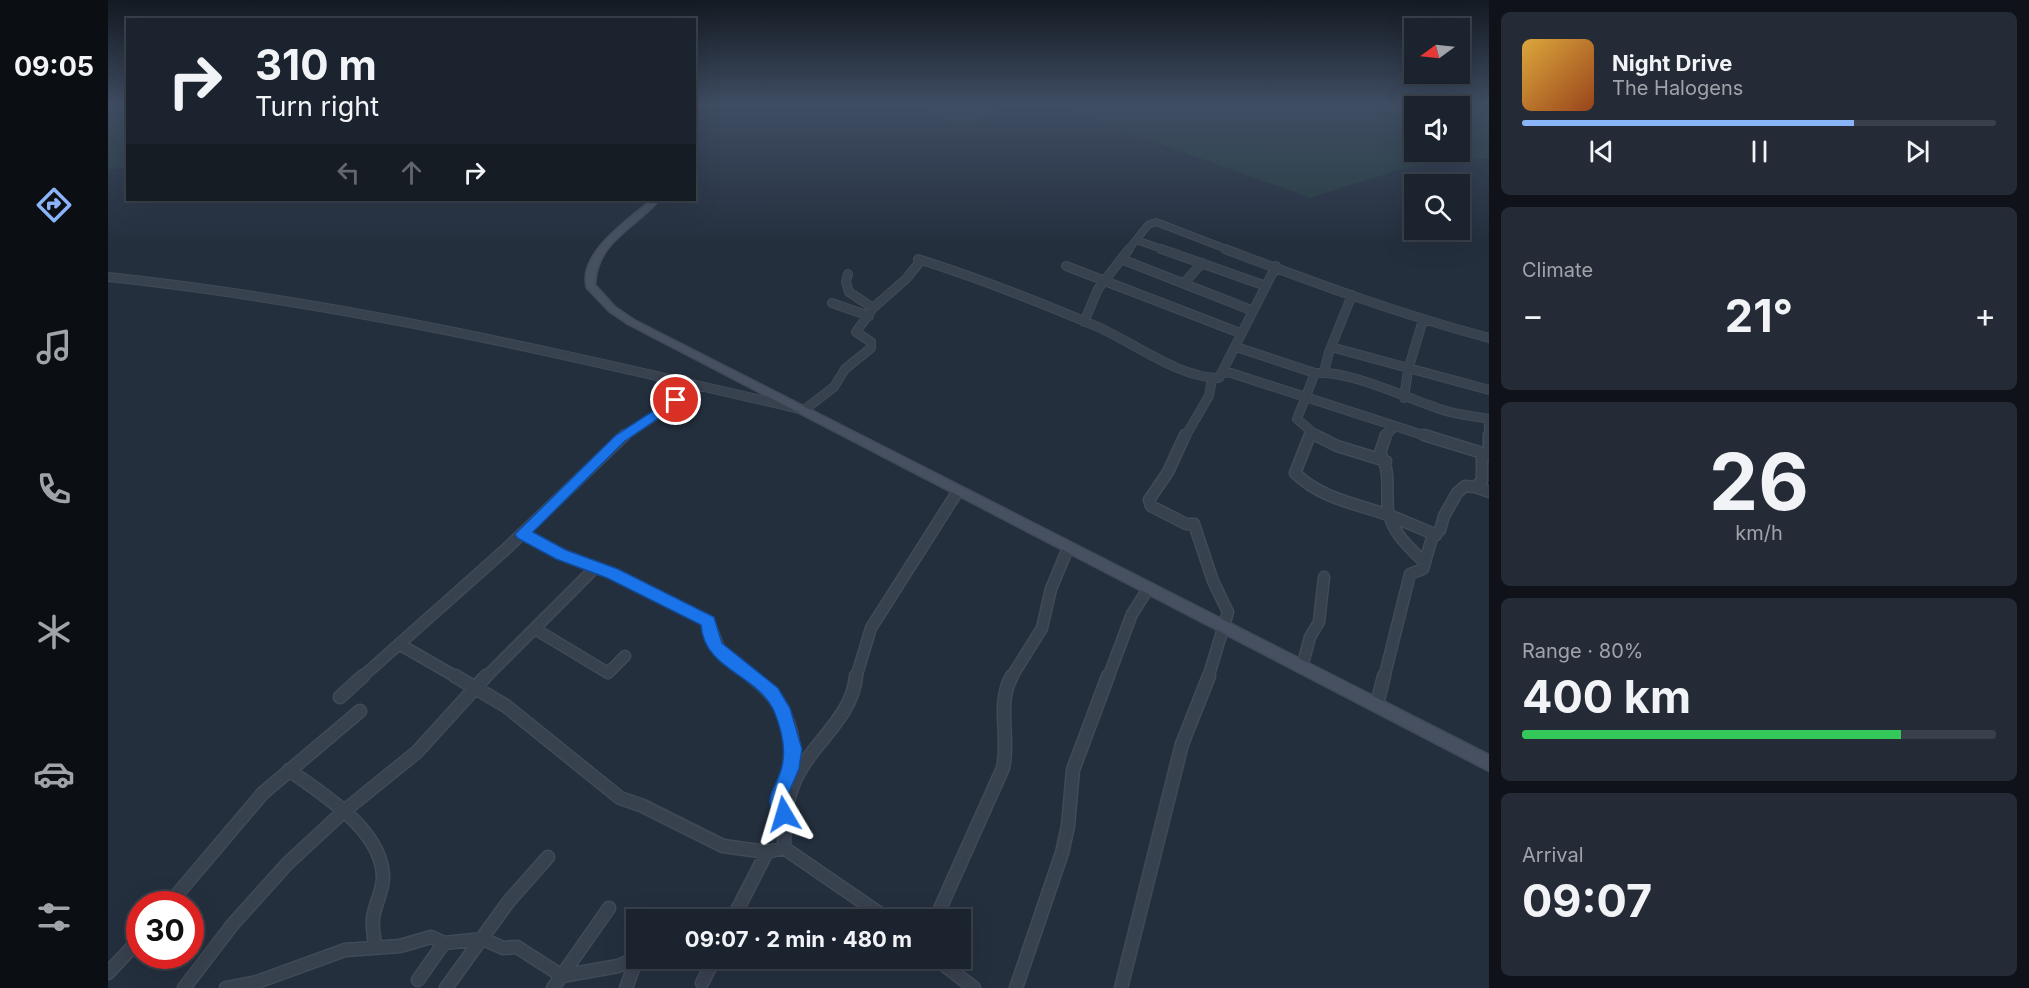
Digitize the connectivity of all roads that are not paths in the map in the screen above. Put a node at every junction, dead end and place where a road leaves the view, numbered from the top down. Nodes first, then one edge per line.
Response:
1 (654, 201) edge
2 (1136, 240) junction
3 (1121, 259) junction
4 (1202, 263) junction
5 (1066, 266) dead end
6 (1276, 266) junction
7 (848, 274) dead end
8 (108, 277) edge
9 (1105, 281) junction
10 (1185, 282) junction
11 (1266, 286) junction
12 (1352, 295) junction
13 (832, 303) dead end
14 (1251, 310) junction
15 (871, 312) junction
16 (1423, 320) junction
17 (1084, 322) junction
18 (1240, 333) junction
19 (1489, 338) edge
20 (1236, 347) junction
21 (1331, 347) junction
22 (1408, 370) junction
23 (1222, 372) junction
24 (1320, 373) junction
25 (1212, 379) junction
26 (700, 386) junction
27 (1489, 390) edge
28 (1307, 398) junction
29 (1404, 399) junction
30 (804, 410) junction
31 (1489, 421) edge
32 (1395, 426) junction
33 (1311, 434) junction
34 (1487, 454) edge
35 (1386, 461) junction
36 (1474, 487) junction
37 (958, 491) junction
38 (1489, 492) edge
39 (1389, 516) junction
40 (522, 534) junction
41 (1436, 535) junction
42 (1068, 548) junction
43 (1425, 563) junction
44 (595, 568) junction
45 (1324, 577) dead end
46 (1148, 589) junction
47 (1224, 628) junction
48 (535, 629) junction
49 (399, 644) junction
50 (625, 656) dead end
51 (1302, 667) junction
52 (474, 689) junction
53 (340, 698) dead end
54 (1377, 704) junction
55 (360, 711) dead end
56 (1489, 763) edge
57 (289, 770) junction
58 (343, 812) junction
59 (784, 814) junction
60 (784, 848) junction
61 (767, 852) junction
62 (548, 857) dead end
63 (180, 891) edge
64 (609, 908) dead end
65 (738, 909) edge
66 (873, 909) edge
67 (940, 909) edge
68 (483, 939) junction
69 (444, 943) junction
70 (375, 945) junction
71 (126, 954) edge
72 (626, 963) edge
73 (633, 969) edge
74 (709, 969) edge
75 (949, 969) edge
76 (108, 973) edge
77 (562, 976) junction
78 (418, 980) dead end
79 (702, 982) dead end
80 (184, 988) edge
81 (226, 988) edge
82 (446, 988) edge
83 (553, 988) edge
84 (626, 988) edge
85 (974, 988) edge
86 (1016, 988) edge
87 (1121, 988) edge

1 - 30 main road
2 - 3 street
2 - 4 street
2 - 6 street
3 - 9 street
3 - 10 street
4 - 10 street
4 - 11 street
5 - 9 street
6 - 11 street
6 - 12 street
7 - 15 street
8 - 26 street
9 - 17 street
9 - 18 street
10 - 14 street
11 - 14 street
12 - 16 street
12 - 21 street
13 - 15 street
14 - 18 street
15 - 17 street
15 - 30 street
16 - 19 street
16 - 22 street
17 - 25 street
18 - 20 street
20 - 23 street
20 - 24 street
21 - 22 street
21 - 24 street
22 - 27 street
22 - 29 street
23 - 25 street
23 - 28 street
24 - 28 street
24 - 29 street
25 - 47 street
26 - 30 street
26 - 40 street
28 - 32 street
28 - 33 street
29 - 31 street
30 - 37 main road
31 - 34 street
32 - 34 street
32 - 35 street
33 - 35 street
33 - 39 street
34 - 36 street
35 - 39 street
36 - 38 street
36 - 41 street
37 - 42 main road
37 - 59 street
39 - 41 street
39 - 43 street
40 - 44 street
40 - 49 street
41 - 43 street
42 - 46 main road
42 - 67 street
43 - 54 street
44 - 48 street
44 - 59 street
45 - 51 street
46 - 47 main road
46 - 86 street
47 - 51 main road
47 - 87 street
48 - 50 street
48 - 52 street
49 - 52 street
49 - 53 street
51 - 54 main road
52 - 58 street
52 - 61 street
54 - 56 main road
55 - 57 street
57 - 58 street
57 - 63 street
58 - 70 street
58 - 80 street
59 - 60 street
60 - 61 street
60 - 66 street
61 - 65 street
62 - 68 street
64 - 77 street
68 - 69 street
68 - 77 street
68 - 82 street
69 - 70 street
69 - 78 street
70 - 81 street
71 - 76 street
72 - 77 street
73 - 84 street
74 - 79 street
75 - 85 street
77 - 83 street

